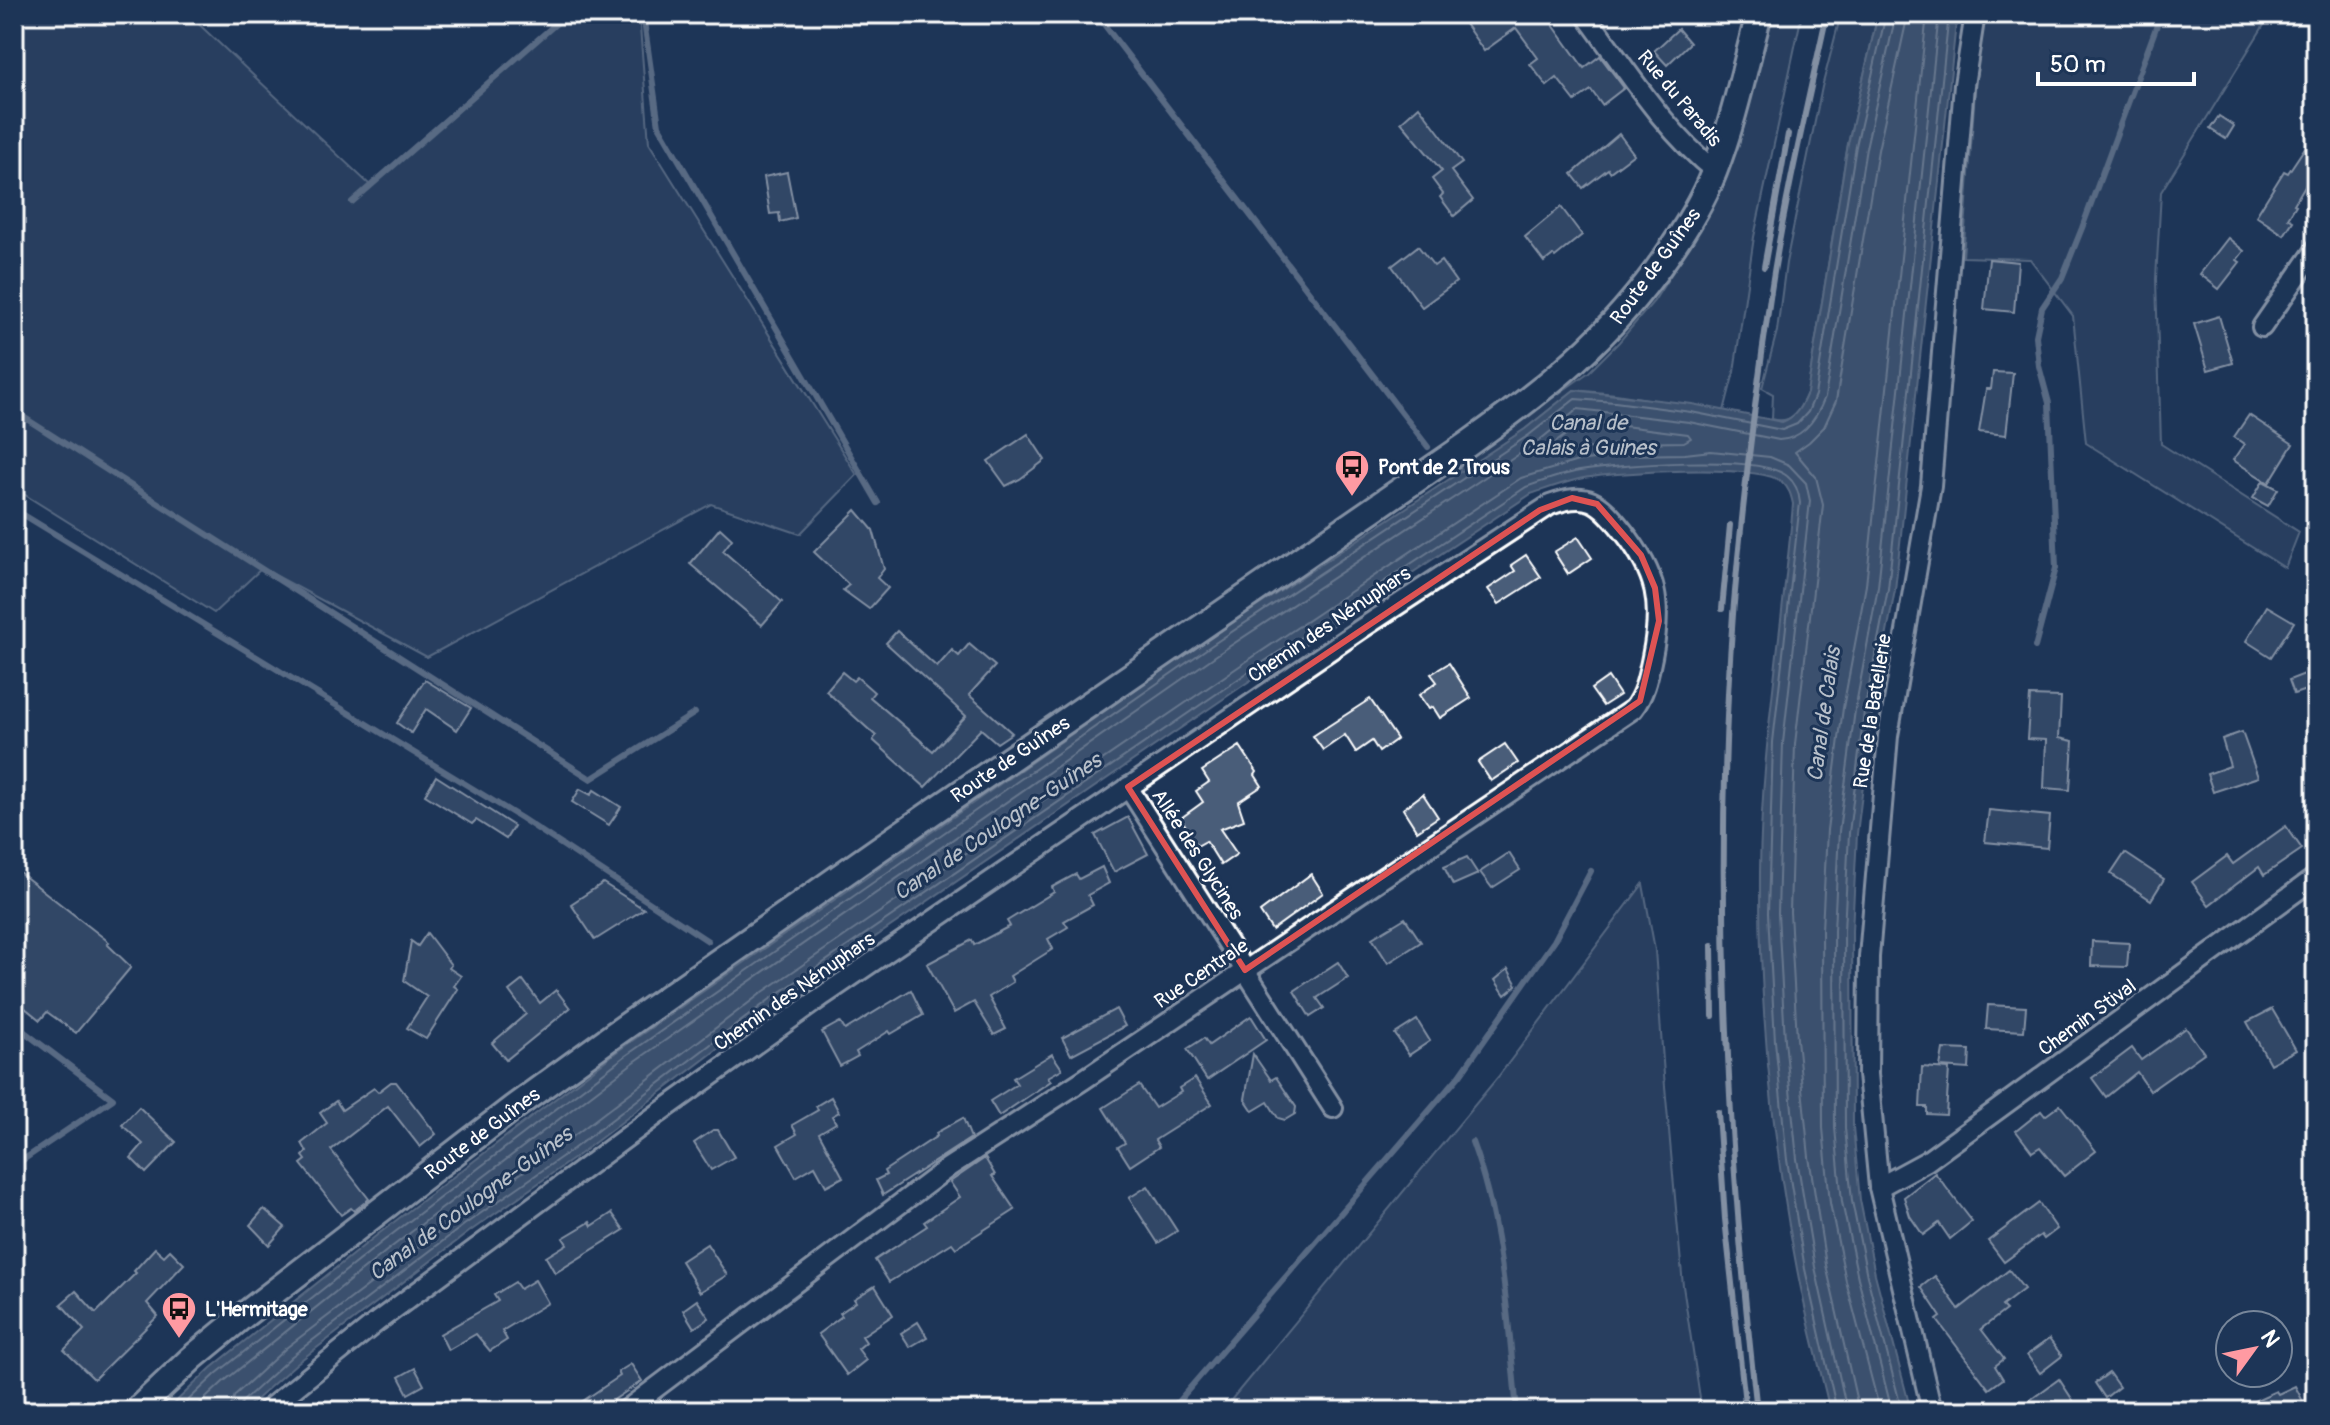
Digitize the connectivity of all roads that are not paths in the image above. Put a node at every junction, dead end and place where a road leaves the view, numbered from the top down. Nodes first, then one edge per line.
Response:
1 (1585, 14) edge
2 (1759, 14) edge
3 (1975, 14) edge
4 (1715, 171) junction
5 (2316, 249) edge
6 (2262, 327) dead end
7 (1607, 513) joint
8 (1128, 787) junction
9 (2316, 877) edge
10 (1245, 970) junction
11 (1333, 1108) dead end
12 (1879, 1187) junction
13 (136, 1411) edge
14 (266, 1411) edge
15 (625, 1411) edge
16 (1932, 1411) edge

1 - 4 street, Rue du Paradis
2 - 4 main road, Route de Guînes
3 - 12 street, Rue de la Batellerie
4 - 13 main road, Route de Guînes
5 - 6 street
7 - 8 street, Chemin des Nénuphars
7 - 10 street, Rue Centrale
8 - 10 street, Allée des Glycines
8 - 14 street, Chemin des Nénuphars
9 - 12 street, Chemin Stival
10 - 11 street, Allée des Glycines
10 - 15 street, Rue Centrale
12 - 16 street, Rue de la Batellerie

